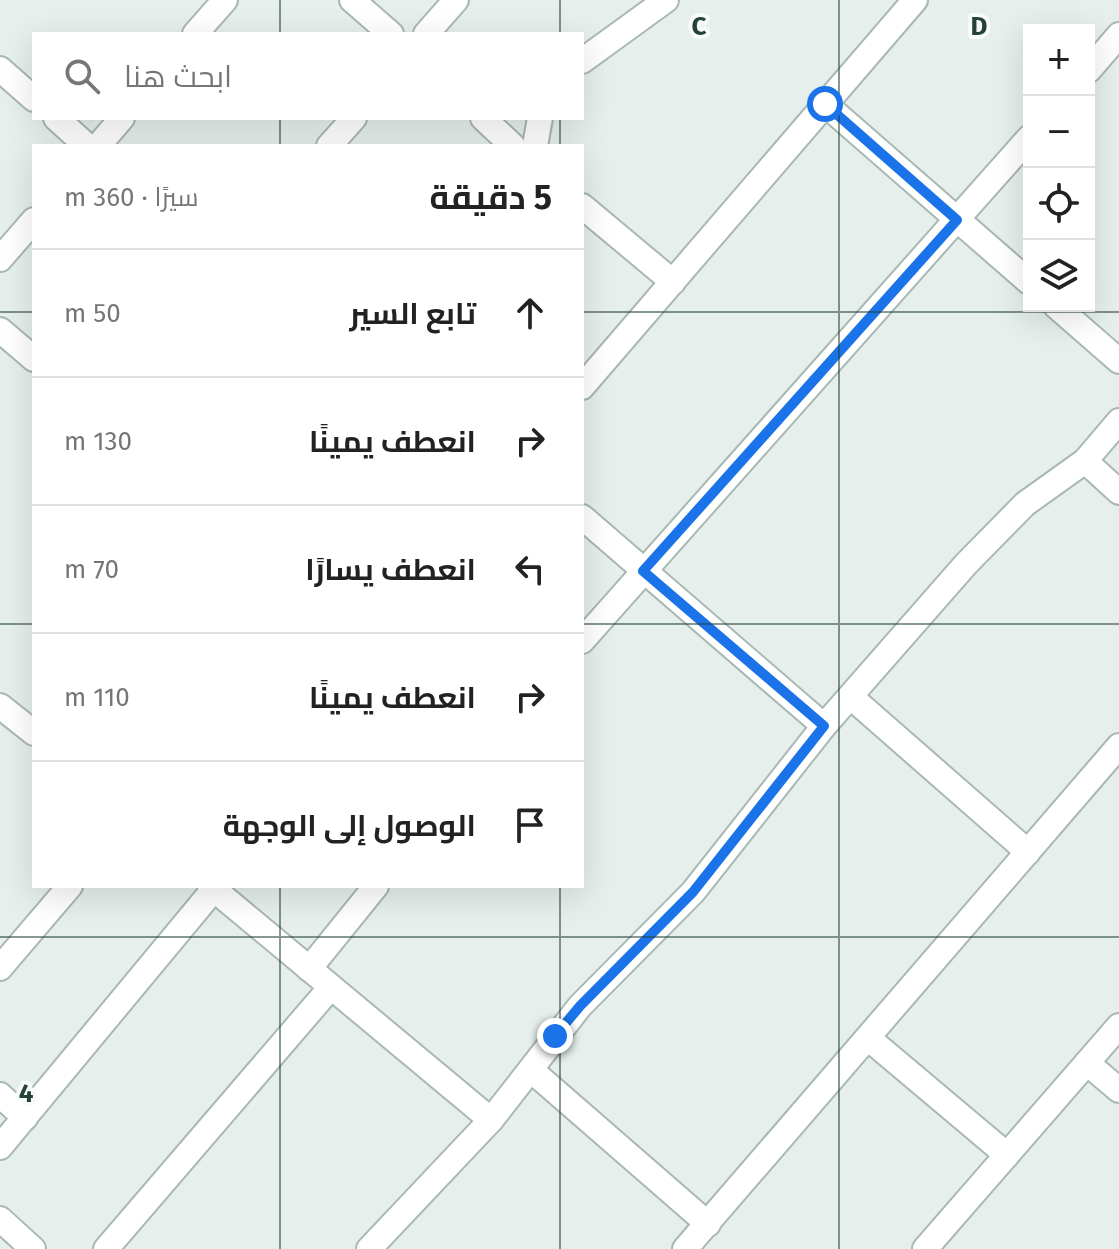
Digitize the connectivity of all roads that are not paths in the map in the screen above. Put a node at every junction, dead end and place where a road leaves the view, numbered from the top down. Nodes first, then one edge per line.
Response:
1 (225, 0) edge
2 (352, 0) edge
3 (456, 0) edge
4 (666, 0) edge
5 (915, 0) edge
6 (197, 32) edge
7 (389, 32) edge
8 (428, 32) edge
9 (1119, 35) edge
10 (584, 60) edge
11 (1095, 63) edge
12 (0, 69) edge
13 (32, 97) edge
14 (825, 104) junction
15 (58, 120) edge
16 (120, 120) edge
17 (352, 120) edge
18 (485, 120) edge
19 (540, 120) edge
20 (85, 144) edge
21 (100, 144) edge
22 (331, 144) edge
23 (511, 144) edge
24 (535, 144) edge
25 (1023, 145) edge
26 (584, 208) edge
27 (957, 220) junction
28 (32, 222) edge
29 (0, 259) edge
30 (1023, 277) edge
31 (673, 282) junction
32 (1063, 312) edge
33 (0, 330) edge
34 (32, 357) edge
35 (1119, 361) edge
36 (584, 385) edge
37 (1119, 421) edge
38 (1085, 461) junction
39 (1119, 492) edge
40 (584, 519) edge
41 (643, 571) junction
42 (584, 639) edge
43 (851, 697) junction
44 (0, 706) edge
45 (824, 726) junction
46 (32, 729) edge
47 (1119, 746) edge
48 (1028, 852) junction
49 (68, 888) edge
50 (212, 888) edge
51 (374, 888) edge
52 (0, 968) edge
53 (309, 969) junction
54 (331, 987) junction
55 (1119, 1026) edge
56 (868, 1038) junction
57 (1087, 1063) junction
58 (531, 1070) junction
59 (1119, 1090) edge
60 (0, 1095) edge
61 (25, 1118) junction
62 (491, 1120) junction
63 (0, 1147) edge
64 (1007, 1155) junction
65 (0, 1219) edge
66 (708, 1224) junction
67 (33, 1249) edge
68 (106, 1249) edge
69 (369, 1249) edge
70 (685, 1249) edge
71 (925, 1249) edge

1 - 6 street
2 - 7 street
3 - 8 street
4 - 10 street
5 - 14 street
9 - 11 street
12 - 13 street
14 - 27 street
14 - 31 street
15 - 20 street
16 - 21 street
17 - 22 street
18 - 23 street
19 - 24 street
25 - 27 street
26 - 31 street
27 - 30 street
27 - 41 street
28 - 29 street
31 - 36 street
32 - 35 street
33 - 34 street
37 - 38 street
38 - 39 street
38 - 43 street
40 - 41 street
41 - 42 street
41 - 45 street
43 - 45 street
43 - 48 street
44 - 46 street
45 - 58 street
47 - 48 street
48 - 56 street
49 - 52 street
50 - 53 street
50 - 61 street
51 - 53 street
53 - 54 street
54 - 62 street
54 - 68 street
55 - 57 street
56 - 64 street
56 - 66 street
57 - 59 street
57 - 64 street
58 - 62 street
58 - 66 street
60 - 61 street
61 - 63 street
62 - 69 street
64 - 71 street
65 - 67 street
66 - 70 street

